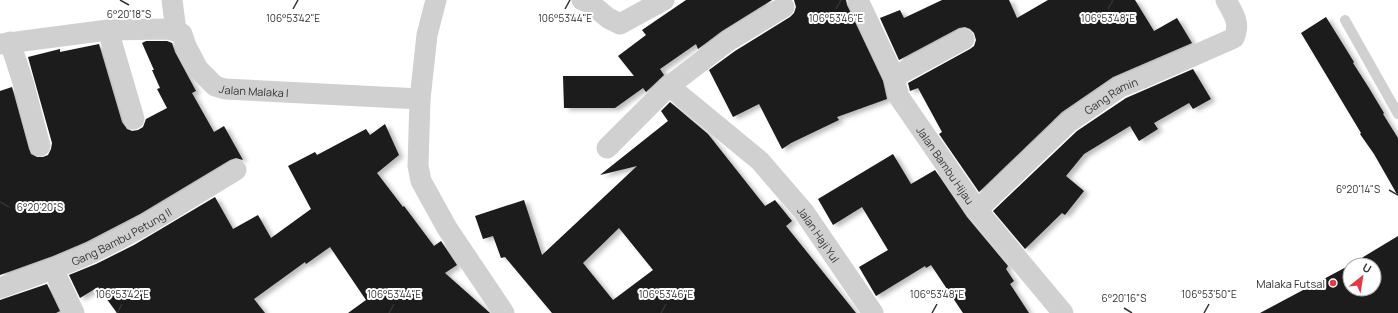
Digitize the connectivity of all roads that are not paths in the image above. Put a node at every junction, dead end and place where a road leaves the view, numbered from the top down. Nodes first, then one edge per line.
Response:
1 (172, 0) edge
2 (436, 0) edge
3 (664, 0) edge
4 (858, 0) edge
5 (1226, 0) edge
6 (586, 2) edge
7 (784, 7) dead end
8 (1345, 20) dead end
9 (108, 30) junction
10 (176, 30) junction
11 (964, 39) dead end
12 (5, 43) edge
13 (894, 77) junction
14 (669, 86) junction
15 (420, 99) junction
16 (1398, 114) edge
17 (134, 119) dead end
18 (40, 146) dead end
19 (607, 148) dead end
20 (236, 170) dead end
21 (977, 210) junction
22 (53, 270) junction
23 (0, 288) edge
24 (74, 313) edge
25 (504, 313) edge
26 (873, 313) edge
27 (1063, 313) edge

1 - 10 street
2 - 15 street
3 - 6 street
4 - 13 street, Jalan Bambu Hijau
5 - 21 street, Gang Ramin
7 - 14 street
8 - 16 lane
9 - 10 street
9 - 12 street
9 - 17 street
10 - 15 street, Jalan Malaka I
11 - 13 street
12 - 18 street
13 - 21 street, Jalan Bambu Hijau
14 - 19 street
14 - 26 street, Jalan Haji Yul
15 - 25 street
20 - 22 street, Gang Bambu Petung II
21 - 27 street, Jalan Bambu Hijau
22 - 23 street, Gang Bambu Petung II
22 - 24 street

